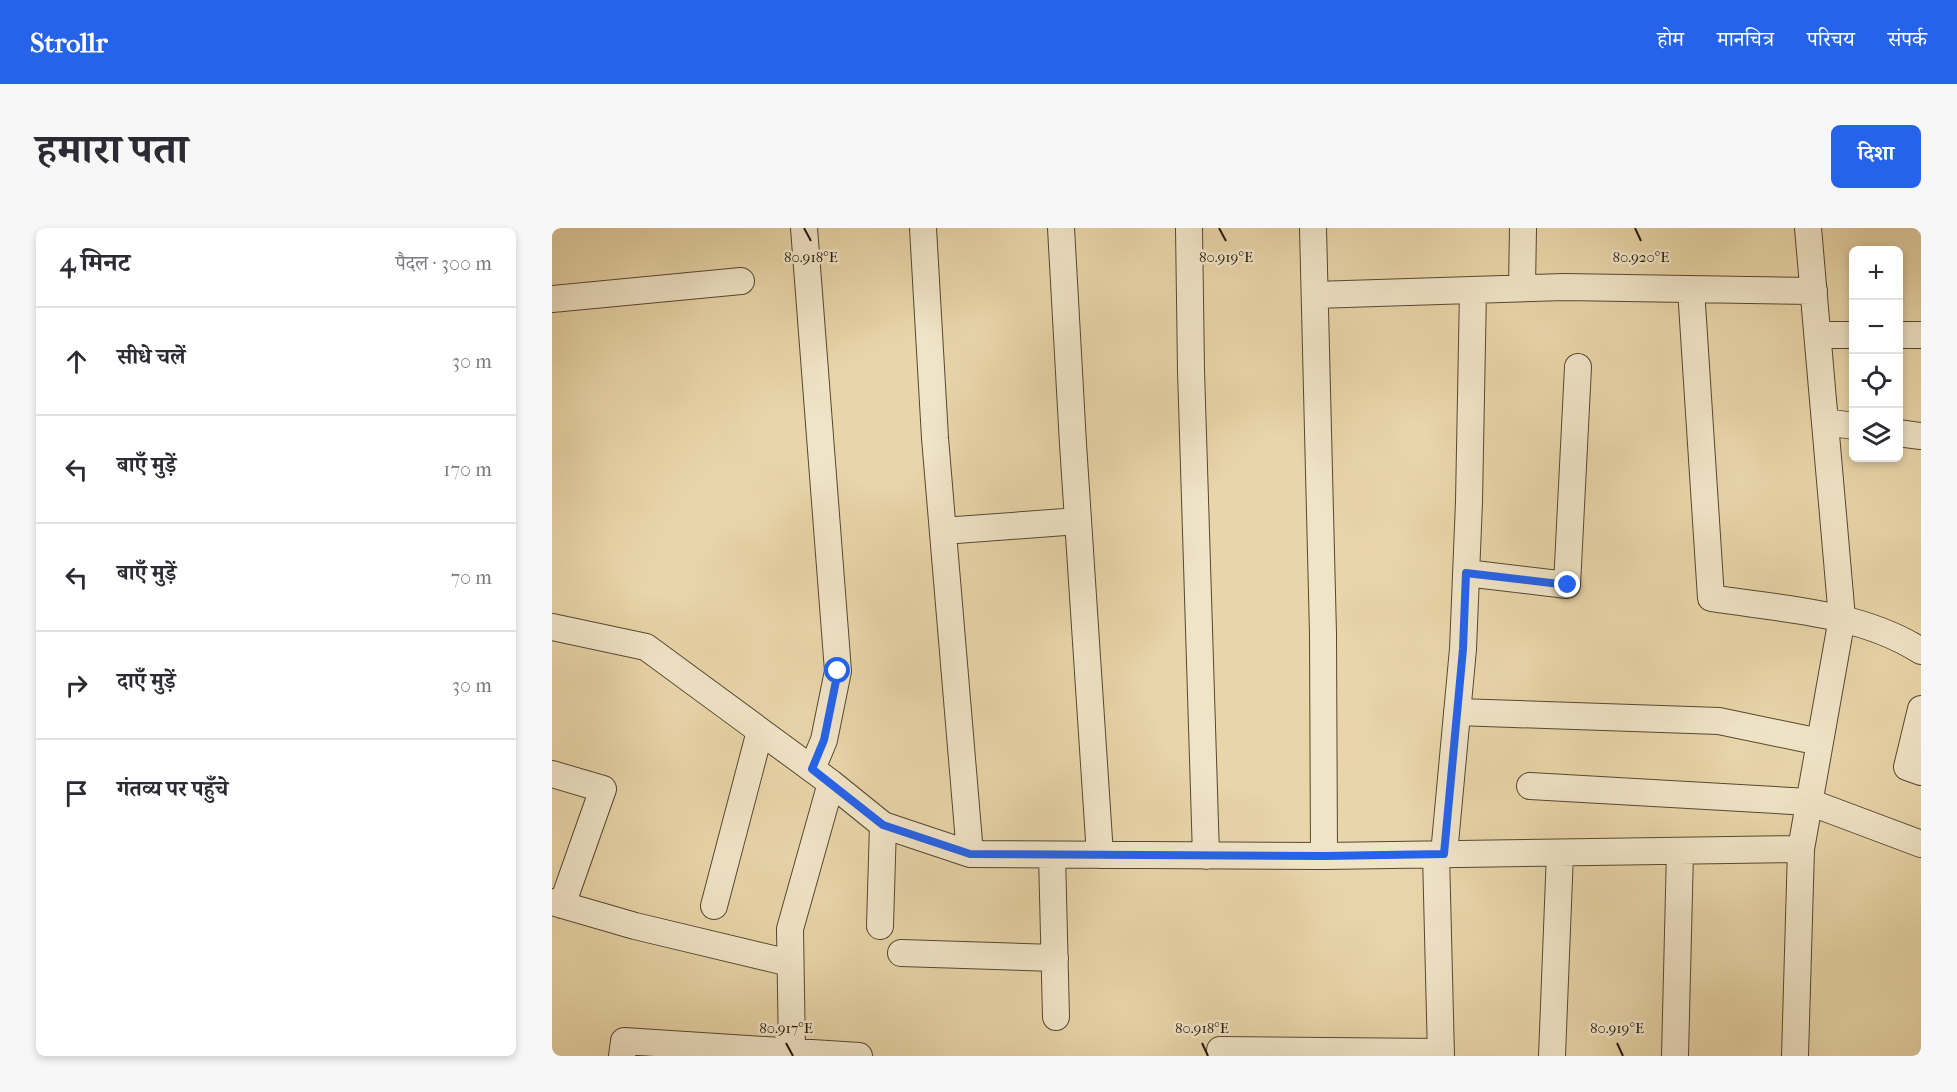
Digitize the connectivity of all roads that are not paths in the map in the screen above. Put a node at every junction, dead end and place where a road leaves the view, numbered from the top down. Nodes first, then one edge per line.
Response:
1 (804, 228) edge
2 (924, 228) edge
3 (1061, 228) edge
4 (1189, 228) edge
5 (1313, 228) edge
6 (1523, 228) edge
7 (1808, 228) edge
8 (741, 281) dead end
9 (1522, 288) junction
10 (1691, 289) junction
11 (1473, 290) junction
12 (1814, 291) junction
13 (1314, 295) junction
14 (552, 298) edge
15 (1818, 335) junction
16 (1849, 335) edge
17 (1903, 335) edge
18 (1921, 335) edge
19 (1578, 367) dead end
20 (1825, 422) junction
21 (1849, 425) edge
22 (1903, 434) edge
23 (1921, 436) edge
24 (1078, 521) junction
25 (943, 531) junction
26 (1466, 573) junction
27 (1842, 618) junction
28 (552, 627) edge
29 (1921, 651) edge
30 (1921, 709) edge
31 (1457, 712) junction
32 (760, 731) junction
33 (1820, 742) junction
34 (1921, 772) edge
35 (552, 774) edge
36 (821, 776) junction
37 (1530, 786) dead end
38 (1809, 802) junction
39 (883, 825) junction
40 (1921, 844) edge
41 (1800, 849) junction
42 (1680, 851) junction
43 (1560, 853) junction
44 (970, 854) junction
45 (1440, 854) junction
46 (1052, 855) junction
47 (1100, 855) junction
48 (1206, 856) junction
49 (1324, 856) junction
50 (557, 903) edge
51 (714, 906) dead end
52 (880, 926) dead end
53 (901, 953) dead end
54 (1055, 958) junction
55 (790, 963) junction
56 (1056, 1017) dead end
57 (1220, 1050) dead end
58 (792, 1052) junction
59 (1441, 1054) edge
60 (622, 1056) edge
61 (859, 1056) edge
62 (1552, 1056) edge
63 (1675, 1056) edge
64 (1796, 1056) edge

1 - 36 street
2 - 25 street
3 - 24 street
4 - 48 street
5 - 13 street
6 - 9 street
7 - 12 street
8 - 14 street
9 - 10 street
9 - 11 street
10 - 12 street
10 - 27 street
11 - 13 street
11 - 26 street
12 - 15 street
13 - 49 street
15 - 16 street
15 - 20 street
17 - 18 street
19 - 26 street
20 - 21 street
20 - 27 street
22 - 23 street
24 - 25 street
24 - 47 street
25 - 44 street
26 - 31 street
27 - 29 street
27 - 33 street
28 - 32 street
30 - 34 street
31 - 33 street
31 - 45 street
32 - 36 street
32 - 51 street
33 - 38 street
35 - 50 street
36 - 39 street
36 - 55 street
37 - 38 street
38 - 40 street
38 - 41 street
39 - 44 street
39 - 52 street
41 - 42 street
41 - 64 street
42 - 43 street
42 - 63 street
43 - 45 street
43 - 62 street
44 - 46 street
45 - 49 street
45 - 59 street
46 - 47 street
46 - 54 street
47 - 48 street
48 - 49 street
50 - 55 street
53 - 54 street
54 - 56 street
55 - 58 street
57 - 59 street
58 - 60 street
58 - 61 street

